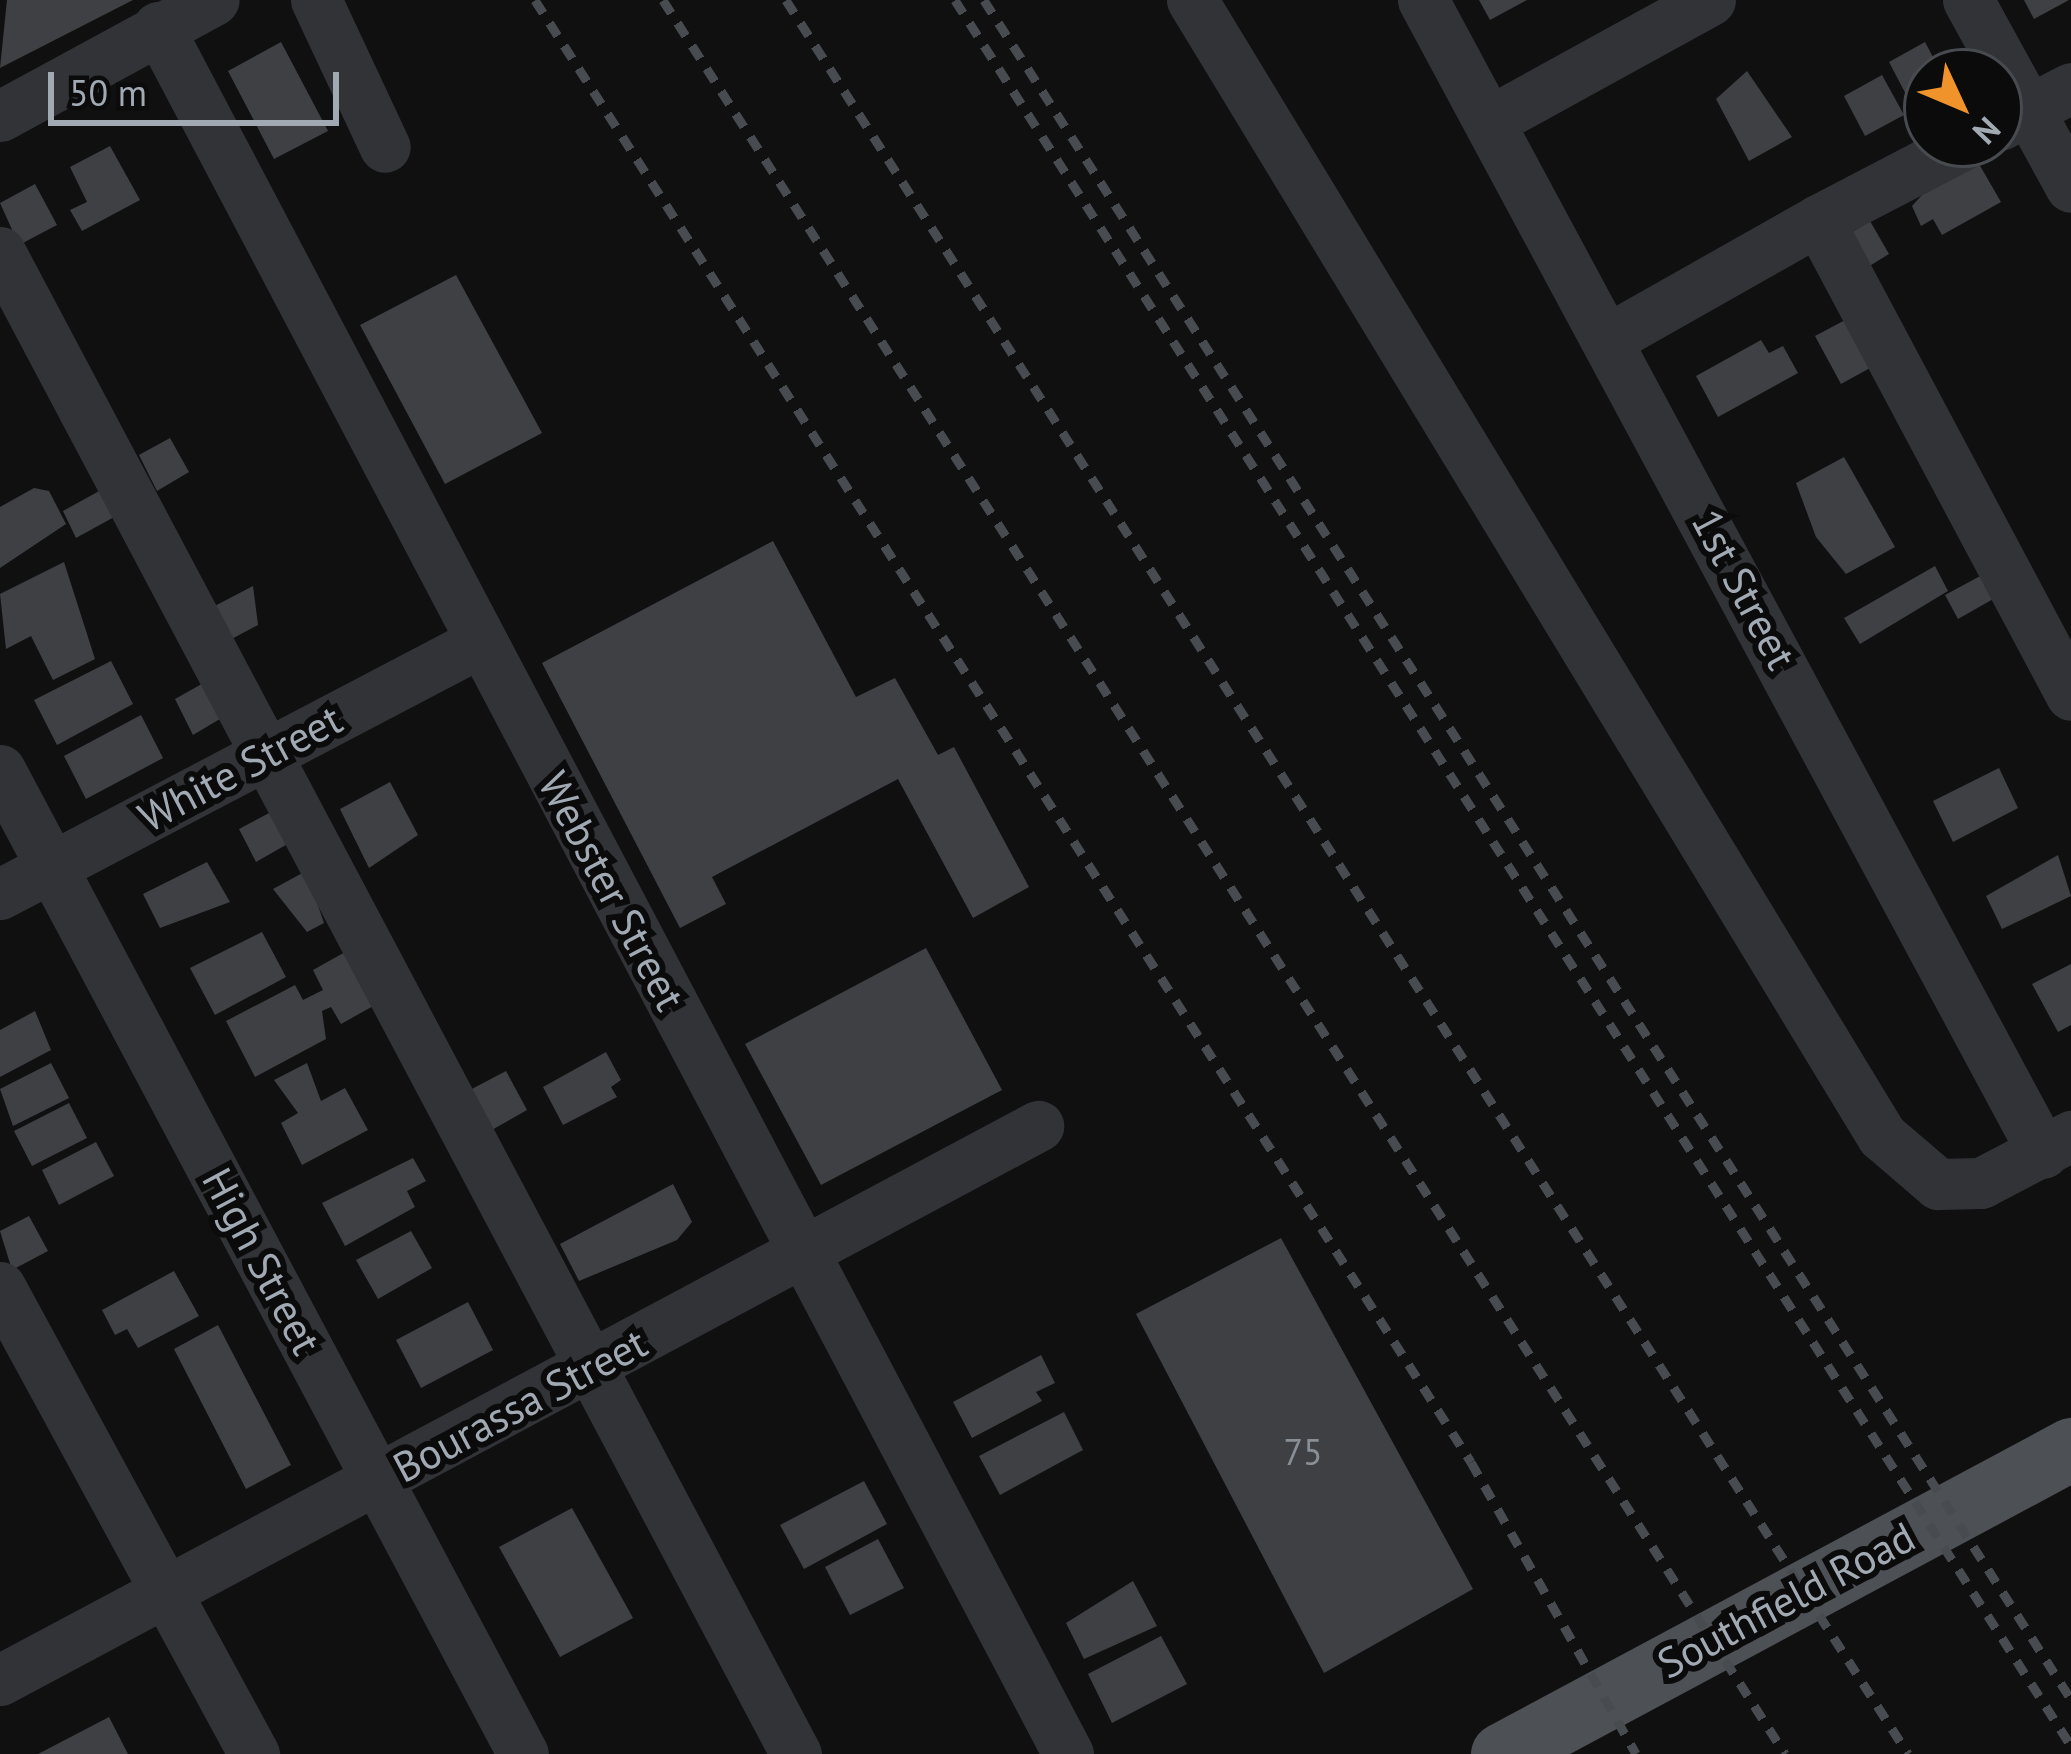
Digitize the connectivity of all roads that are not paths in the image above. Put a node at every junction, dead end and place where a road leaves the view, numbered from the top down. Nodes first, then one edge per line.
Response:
1 (214, 0) edge
2 (316, 0) edge
3 (1192, 0) edge
4 (1423, 0) edge
5 (1710, 0) edge
6 (1968, 0) edge
7 (158, 27) junction
8 (2033, 108) edge
9 (0, 116) edge
10 (1490, 121) junction
11 (385, 147) dead end
12 (1918, 168) edge
13 (2071, 188) edge
14 (1818, 220) junction
15 (0, 252) edge
16 (1608, 339) junction
17 (480, 643) junction
18 (2071, 694) edge
19 (270, 752) junction
20 (0, 770) edge
21 (51, 866) junction
22 (0, 895) edge
23 (1038, 1126) dead end
24 (2057, 1144) edge
25 (806, 1254) junction
26 (0, 1287) edge
27 (589, 1369) junction
28 (2071, 1449) edge
29 (379, 1480) junction
30 (163, 1594) junction
31 (0, 1680) edge
32 (513, 1751) edge
33 (254, 1754) edge
34 (796, 1754) edge
35 (1068, 1754) edge
36 (1502, 1754) edge

1 - 7 street
2 - 11 street
3 - 24 street
4 - 10 street, 1st Street
5 - 10 street
6 - 8 street
7 - 9 street
7 - 17 street, Webster Street
8 - 13 street
10 - 16 street, 1st Street
12 - 14 street
14 - 16 street
14 - 18 street
15 - 19 street
16 - 24 street, 1st Street
17 - 19 street, White Street
17 - 25 street, Webster Street
19 - 21 street, White Street
19 - 27 street
20 - 21 street, High Street
21 - 22 street, White Street
21 - 29 street, High Street
23 - 25 street, Bourassa Street
25 - 27 street, Bourassa Street
25 - 35 street, Webster Street
26 - 30 street
27 - 29 street, Bourassa Street
27 - 34 street
28 - 36 main road, Southfield Road
29 - 30 street, Bourassa Street
29 - 32 street, High Street
30 - 31 street, Bourassa Street
30 - 33 street

